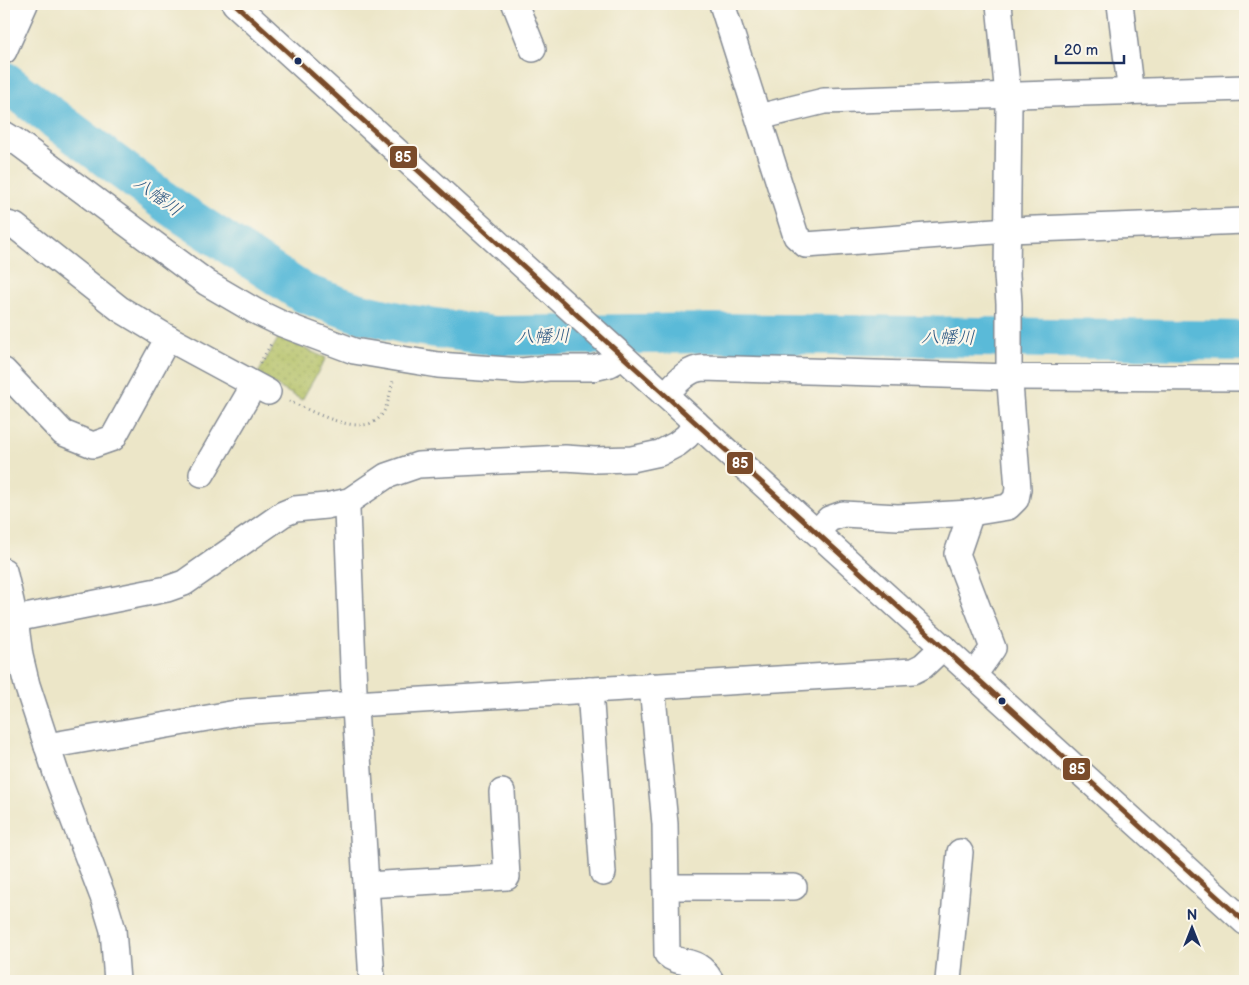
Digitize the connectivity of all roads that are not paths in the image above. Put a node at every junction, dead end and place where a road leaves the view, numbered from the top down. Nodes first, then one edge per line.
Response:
1 (25, 4) edge
2 (234, 4) edge
3 (515, 4) edge
4 (722, 4) edge
5 (999, 4) edge
6 (1120, 4) edge
7 (533, 49) dead end
8 (4, 50) edge
9 (1245, 88) edge
10 (1129, 92) junction
11 (1008, 95) junction
12 (759, 117) junction
13 (4, 134) edge
14 (1245, 221) edge
15 (4, 223) edge
16 (1008, 230) junction
17 (168, 338) junction
18 (623, 357) junction
19 (4, 371) edge
20 (1009, 374) junction
21 (1245, 378) edge
22 (665, 395) junction
23 (696, 423) junction
24 (202, 474) dead end
25 (345, 502) junction
26 (971, 513) junction
27 (817, 532) junction
28 (4, 571) edge
29 (12, 627) edge
30 (943, 648) junction
31 (974, 675) junction
32 (652, 686) junction
33 (590, 690) junction
34 (354, 704) junction
35 (47, 746) junction
36 (502, 792) dead end
37 (960, 852) dead end
38 (603, 873) dead end
39 (366, 886) junction
40 (667, 887) junction
41 (794, 887) dead end
42 (1245, 922) edge
43 (116, 970) edge
44 (137, 981) edge
45 (372, 981) edge
46 (711, 981) edge
47 (948, 981) edge

1 - 8 street
2 - 18 street
3 - 7 street
4 - 12 street
5 - 11 street
6 - 10 street
9 - 10 street
10 - 11 street
11 - 12 street
11 - 16 street
12 - 16 street
13 - 18 street
14 - 16 street
15 - 17 street
16 - 20 street
17 - 19 street
17 - 24 street
18 - 22 street
20 - 21 street
20 - 22 street
20 - 26 street
22 - 23 street
23 - 25 street
23 - 27 street
25 - 29 street
25 - 34 street
26 - 27 street
26 - 31 street
27 - 30 street
28 - 29 street
29 - 35 street
30 - 31 street
30 - 32 street
31 - 42 street
32 - 33 street
32 - 40 street
33 - 34 street
33 - 38 street
34 - 35 street
34 - 39 street
35 - 43 street
36 - 39 street
37 - 47 street
39 - 45 street
40 - 41 street
40 - 46 street
43 - 44 street

